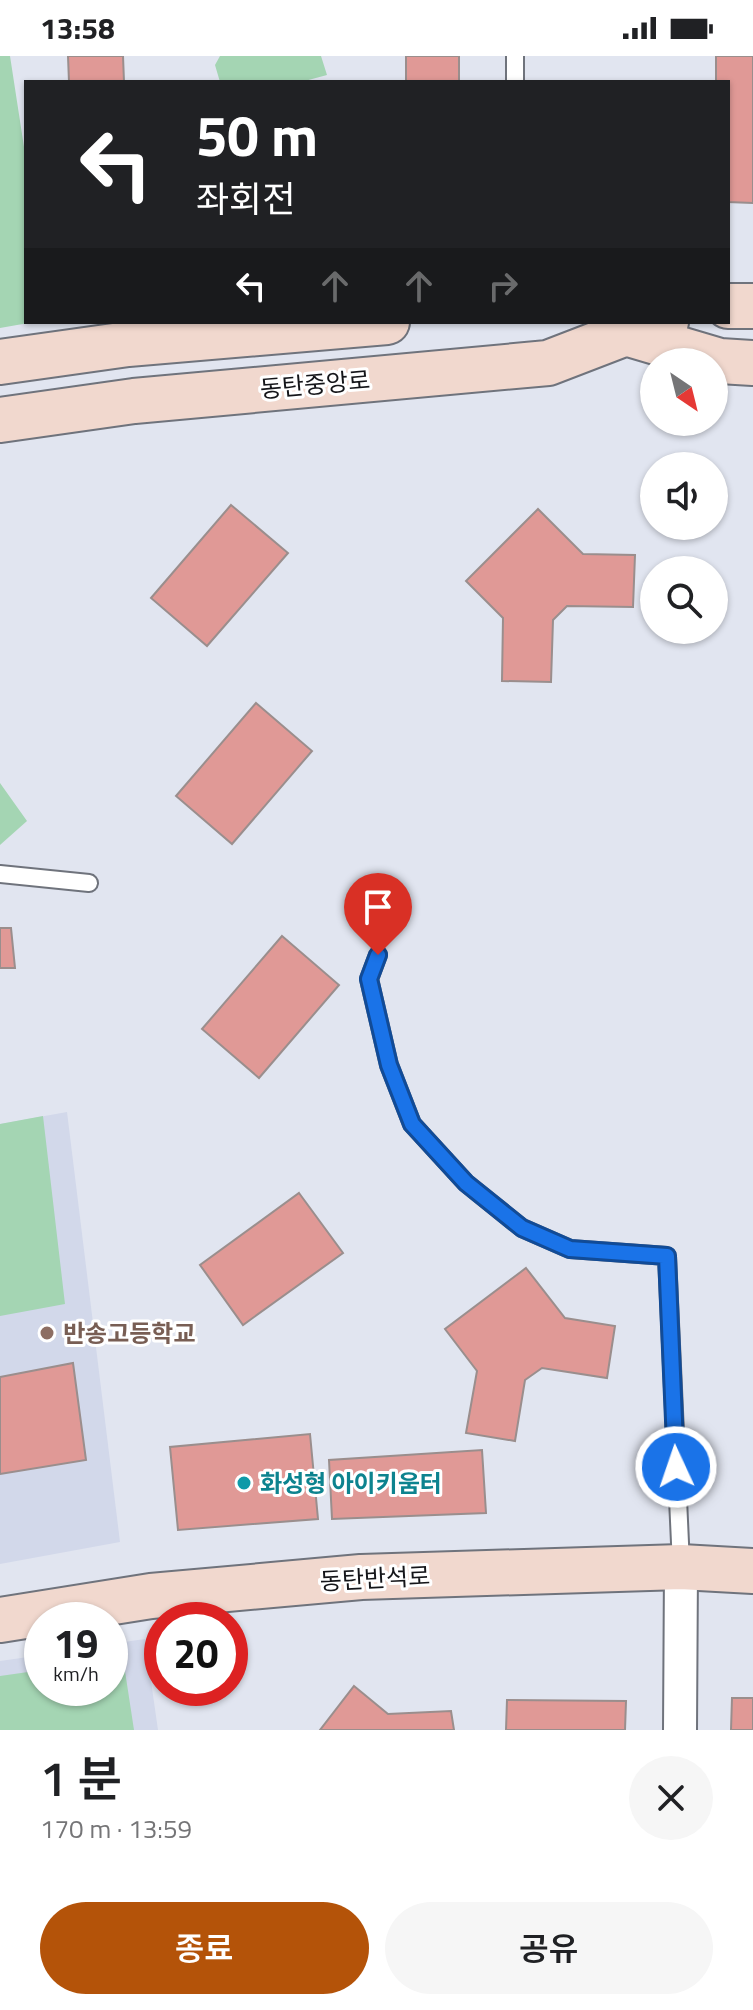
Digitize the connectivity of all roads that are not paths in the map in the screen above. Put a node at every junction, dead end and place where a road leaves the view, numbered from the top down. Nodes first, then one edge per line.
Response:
1 (515, 56) edge
2 (515, 80) edge
3 (730, 306) edge
4 (753, 306) edge
5 (363, 324) edge
6 (627, 325) edge
7 (0, 362) edge
8 (753, 363) edge
9 (0, 420) edge
10 (0, 874) edge
11 (89, 883) dead end
12 (378, 955) dead end
13 (681, 1567) junction
14 (753, 1571) edge
15 (0, 1620) edge
16 (680, 1730) edge

1 - 2 lane
3 - 4 street
5 - 7 street
6 - 8 street, 동탄중앙로
6 - 9 street, 동탄중앙로
10 - 11 lane
12 - 13 lane
13 - 14 street, 동탄반석로
13 - 15 street, 동탄반석로
13 - 16 street

